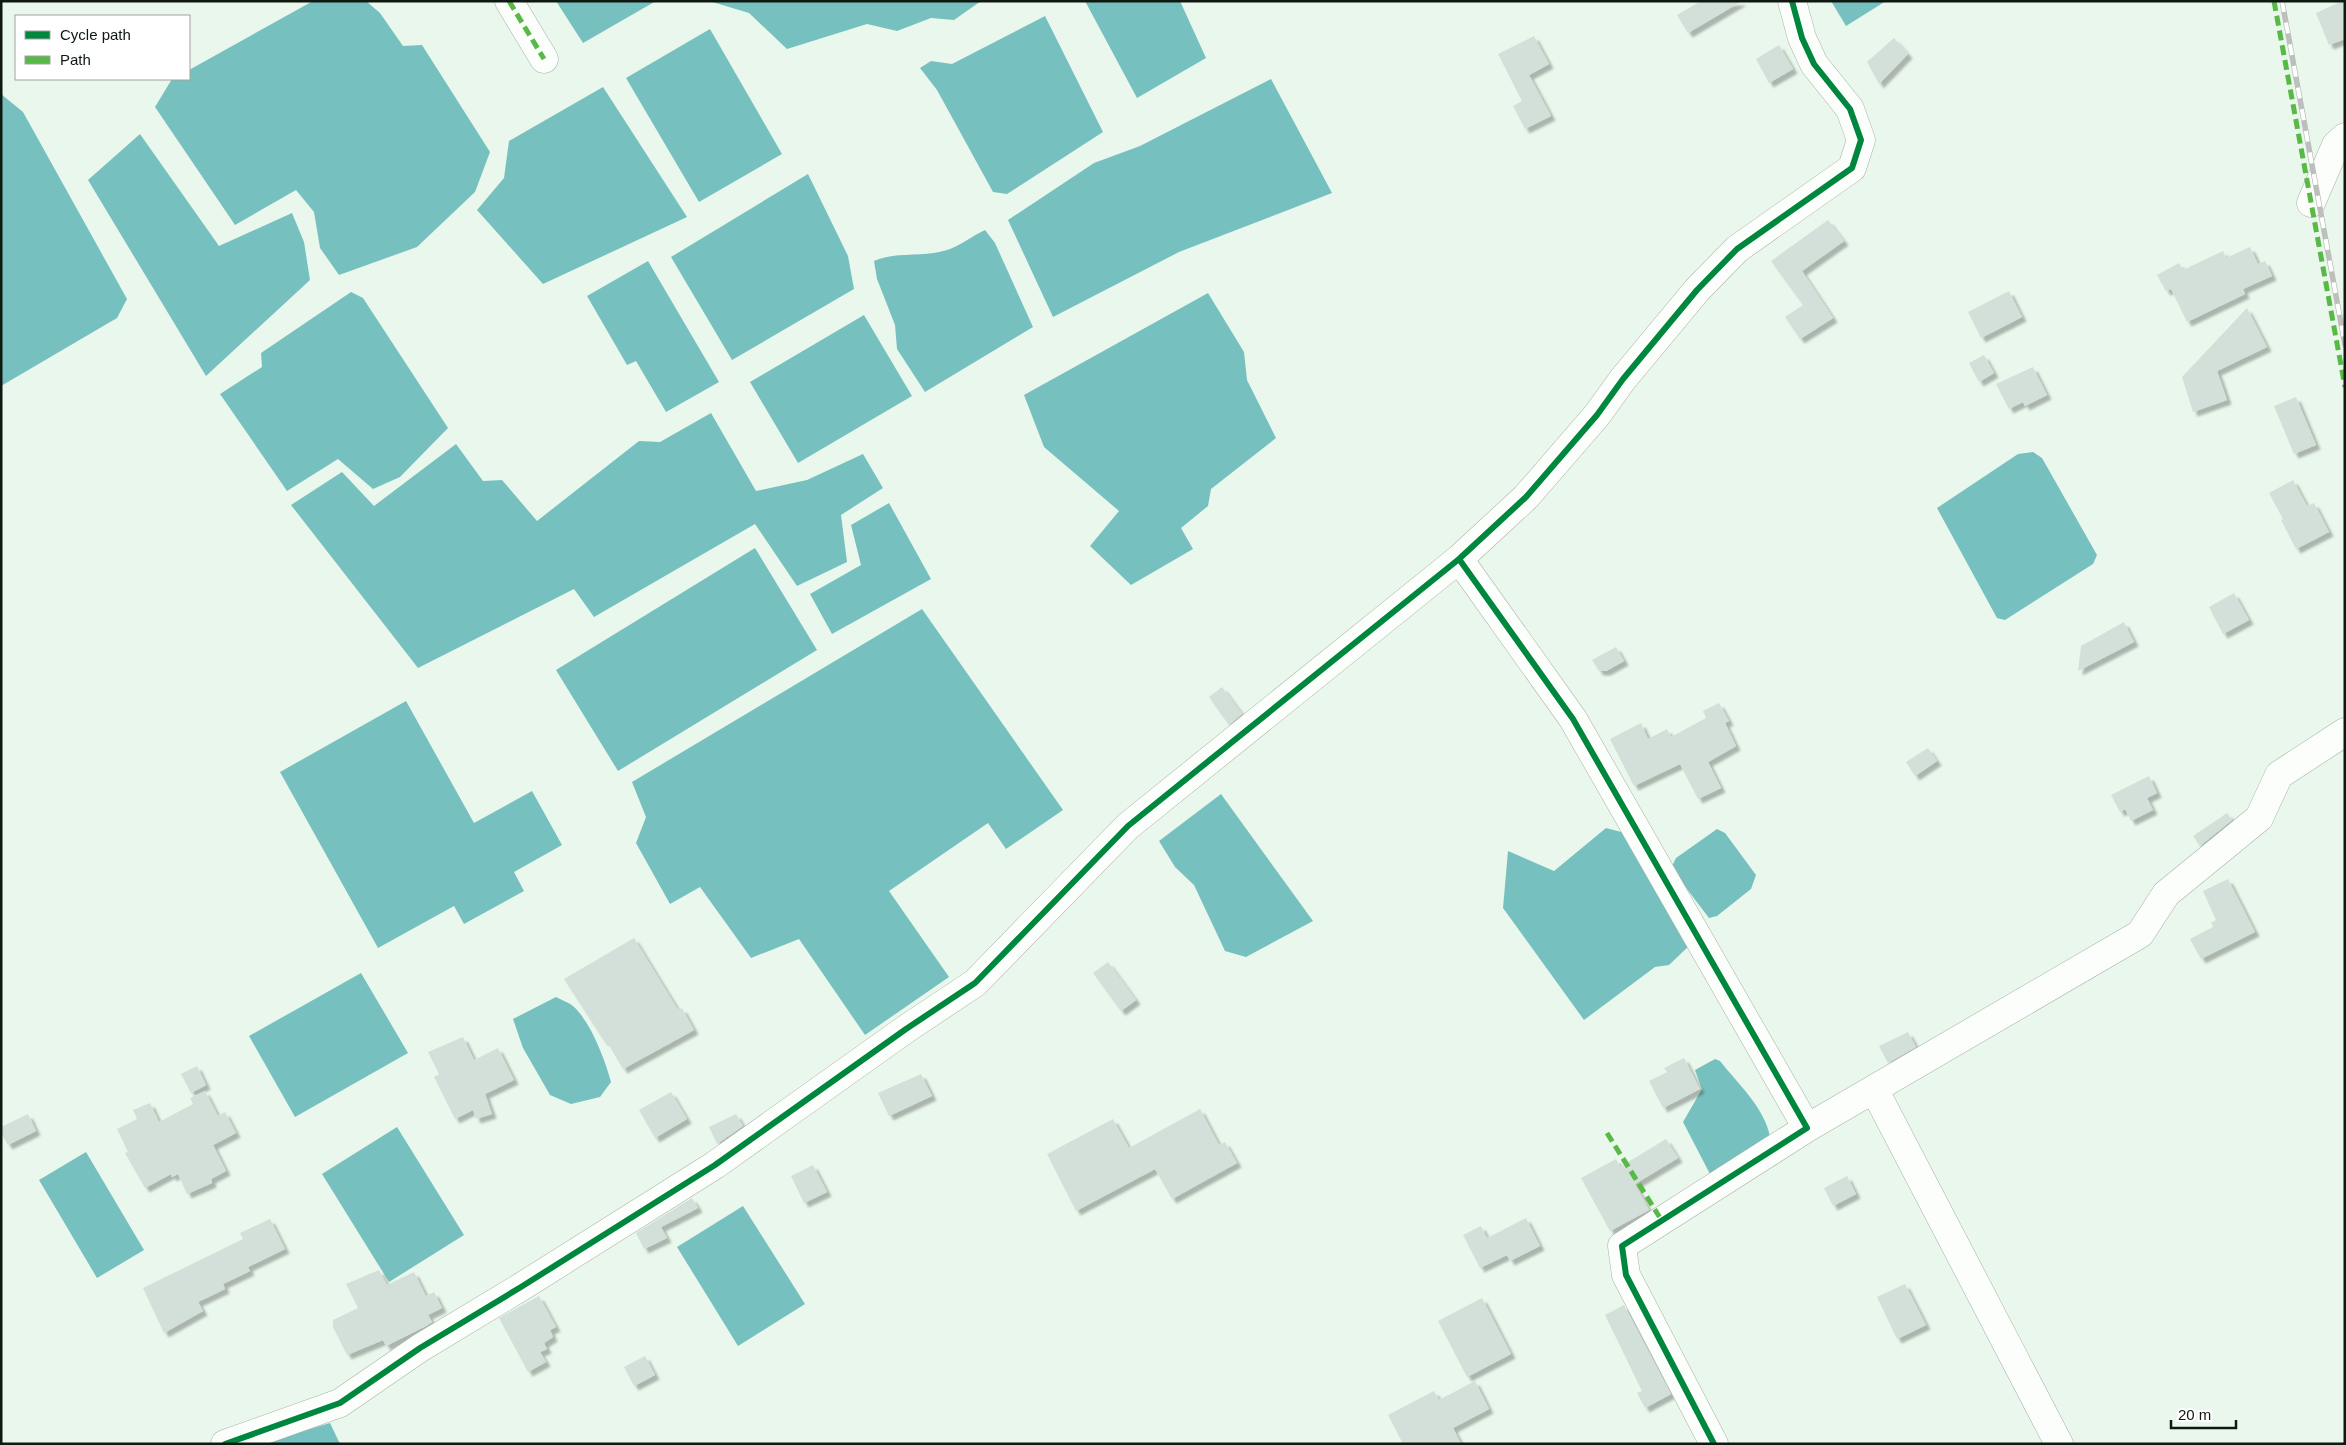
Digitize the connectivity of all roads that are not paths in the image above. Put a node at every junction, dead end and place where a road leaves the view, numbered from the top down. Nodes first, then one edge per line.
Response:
1 (509, 1) edge
2 (1792, 1) edge
3 (544, 59) dead end
4 (2345, 137) edge
5 (2311, 203) dead end
6 (1459, 559) junction
7 (2345, 732) edge
8 (1874, 1089) junction
9 (1807, 1128) junction
10 (225, 1444) edge
11 (1714, 1444) edge
12 (2059, 1444) edge

1 - 3 street
2 - 6 street
4 - 5 street
6 - 9 street
6 - 10 street
7 - 8 street
8 - 9 street
8 - 12 street
9 - 11 street

